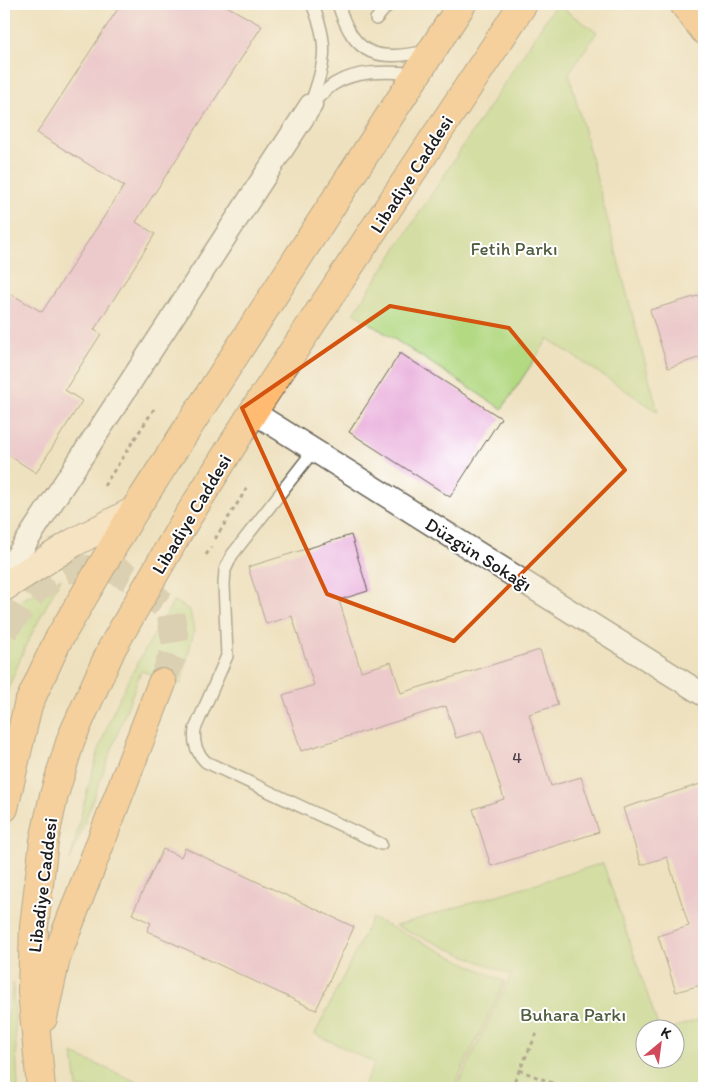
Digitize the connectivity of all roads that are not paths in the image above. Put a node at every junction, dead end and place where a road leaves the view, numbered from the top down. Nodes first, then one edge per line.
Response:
1 (312, 4) edge
2 (338, 4) edge
3 (389, 4) edge
4 (462, 4) edge
5 (523, 4) edge
6 (684, 4) edge
7 (376, 18) dead end
8 (704, 30) edge
9 (425, 62) junction
10 (311, 105) junction
11 (253, 412) junction
12 (314, 450) junction
13 (134, 511) junction
14 (4, 576) edge
15 (4, 587) edge
16 (162, 683) tunnel mouth
17 (704, 695) edge
18 (4, 808) edge
19 (381, 844) dead end
20 (37, 1046) junction
21 (41, 1088) edge

1 - 10 lane
2 - 9 lane
3 - 7 lane
4 - 9 main road
5 - 11 main road, Libadiye Caddesi
6 - 8 main road
9 - 10 lane
9 - 13 main road
10 - 14 street
11 - 12 street, Düzgün Sokağı
11 - 20 main road, Libadiye Caddesi
12 - 17 street, Düzgün Sokağı
12 - 19 lane
13 - 15 street
13 - 18 main road
16 - 20 main road
20 - 21 main road, Libadiye Caddesi

